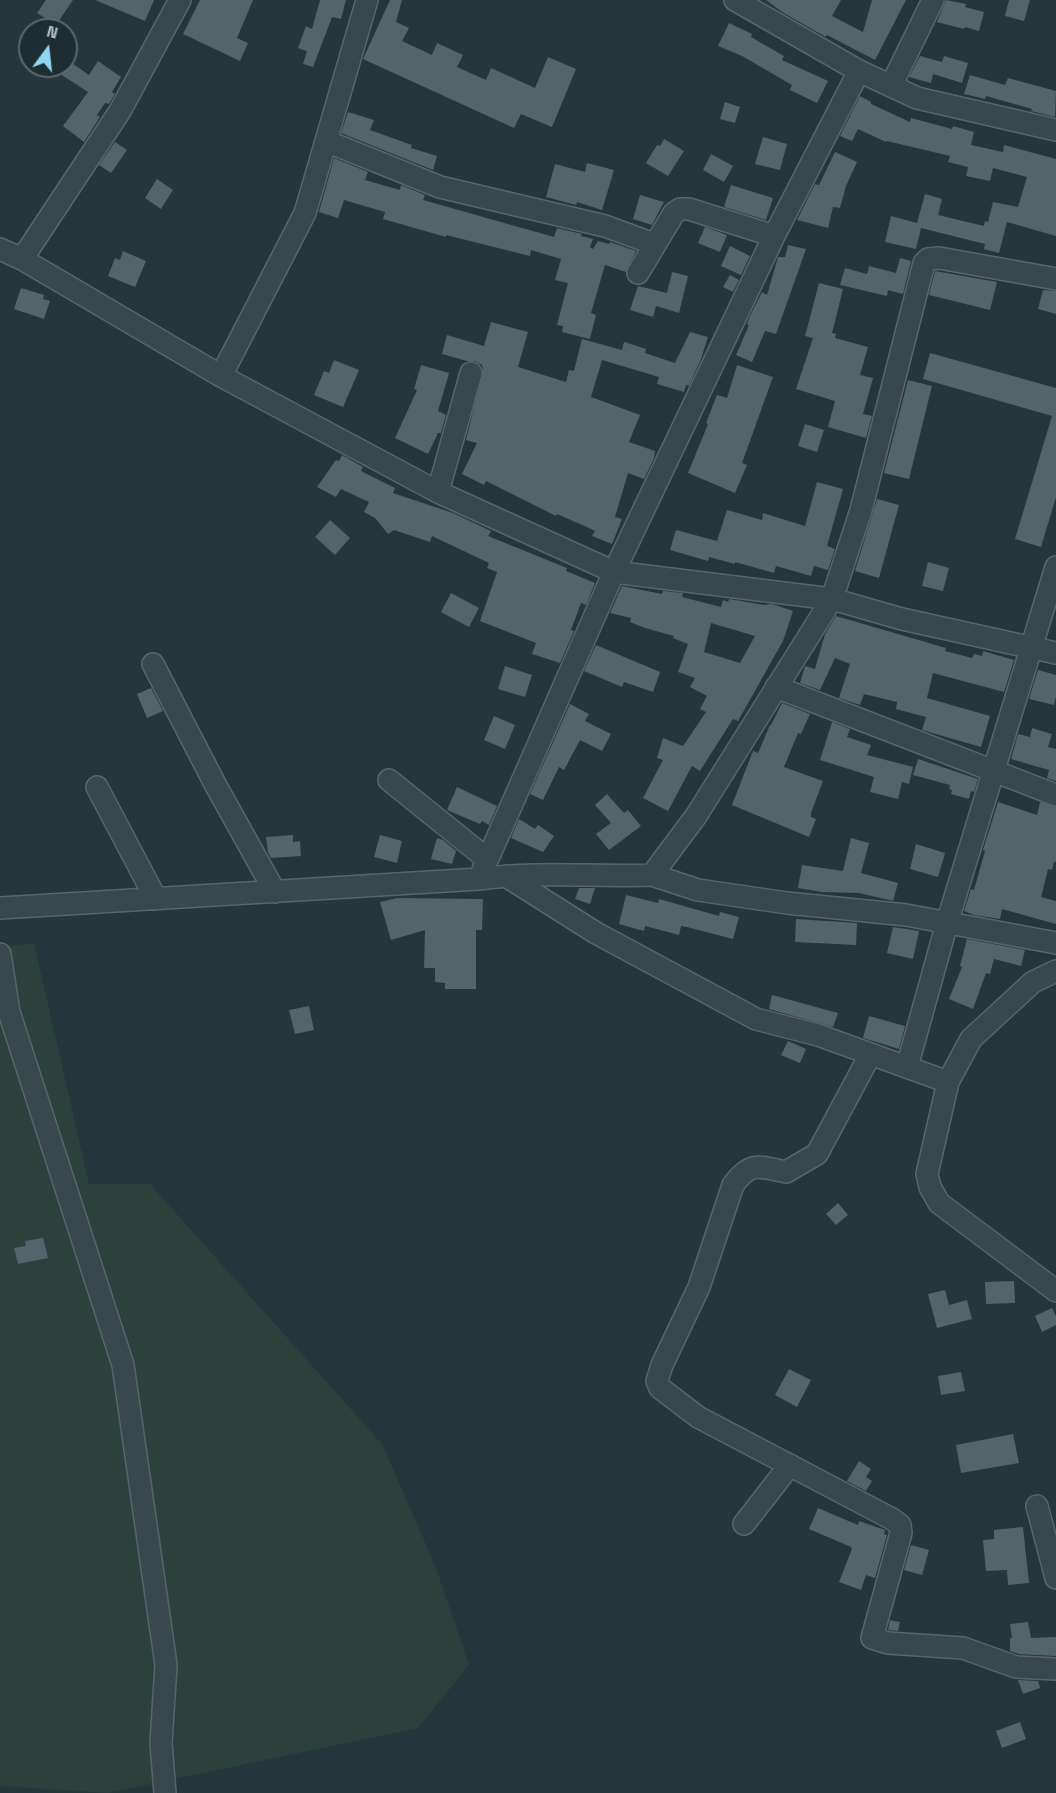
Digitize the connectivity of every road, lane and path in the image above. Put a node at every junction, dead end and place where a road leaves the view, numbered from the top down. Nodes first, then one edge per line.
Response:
1 (180, 0) edge
2 (367, 0) edge
3 (735, 0) edge
4 (933, 0) edge
5 (859, 71) junction
6 (891, 86) junction
7 (1056, 130) edge
8 (326, 141) junction
9 (774, 236) junction
10 (654, 244) junction
11 (0, 249) edge
12 (22, 259) junction
13 (638, 273) dead end
14 (1056, 279) edge
15 (471, 373) dead end
16 (221, 376) junction
17 (438, 492) junction
18 (1056, 567) edge
19 (614, 572) junction
20 (832, 599) junction
21 (1032, 647) junction
22 (1056, 653) edge
23 (153, 664) dead end
24 (776, 687) junction
25 (994, 771) junction
26 (389, 780) dead end
27 (97, 787) dead end
28 (1056, 795) edge
29 (487, 859) junction
30 (652, 875) junction
31 (506, 876) junction
32 (479, 879) junction
33 (275, 892) junction
34 (156, 899) junction
35 (0, 908) edge
36 (947, 923) junction
37 (1056, 943) edge
38 (0, 954) edge
39 (1056, 971) edge
40 (870, 1054) junction
41 (907, 1067) junction
42 (948, 1082) junction
43 (1056, 1291) edge
44 (790, 1465) junction
45 (1037, 1506) dead end
46 (744, 1524) dead end
47 (1056, 1578) edge
48 (1056, 1669) edge
49 (165, 1793) edge

1 - 12 street
2 - 8 street
3 - 5 street
4 - 6 street
5 - 6 street
5 - 9 street
6 - 7 street
8 - 10 street
8 - 16 street
9 - 10 street
9 - 19 street
10 - 13 street
11 - 12 street
12 - 16 street
14 - 20 street
15 - 17 street
16 - 17 street
17 - 19 street
18 - 21 street
19 - 20 street
19 - 29 street
20 - 21 street
20 - 24 street
21 - 22 street
21 - 25 street
23 - 33 street
24 - 25 street
24 - 30 street
25 - 28 street
25 - 36 street
26 - 29 street
27 - 34 street
29 - 32 street
30 - 31 street
30 - 36 street
31 - 32 street
31 - 40 street
32 - 33 street
33 - 34 street
34 - 35 street
36 - 37 street
36 - 41 street
38 - 49 street
39 - 42 street
40 - 41 street
40 - 44 street
41 - 42 street
42 - 43 street
44 - 46 street
44 - 48 street
45 - 47 street

